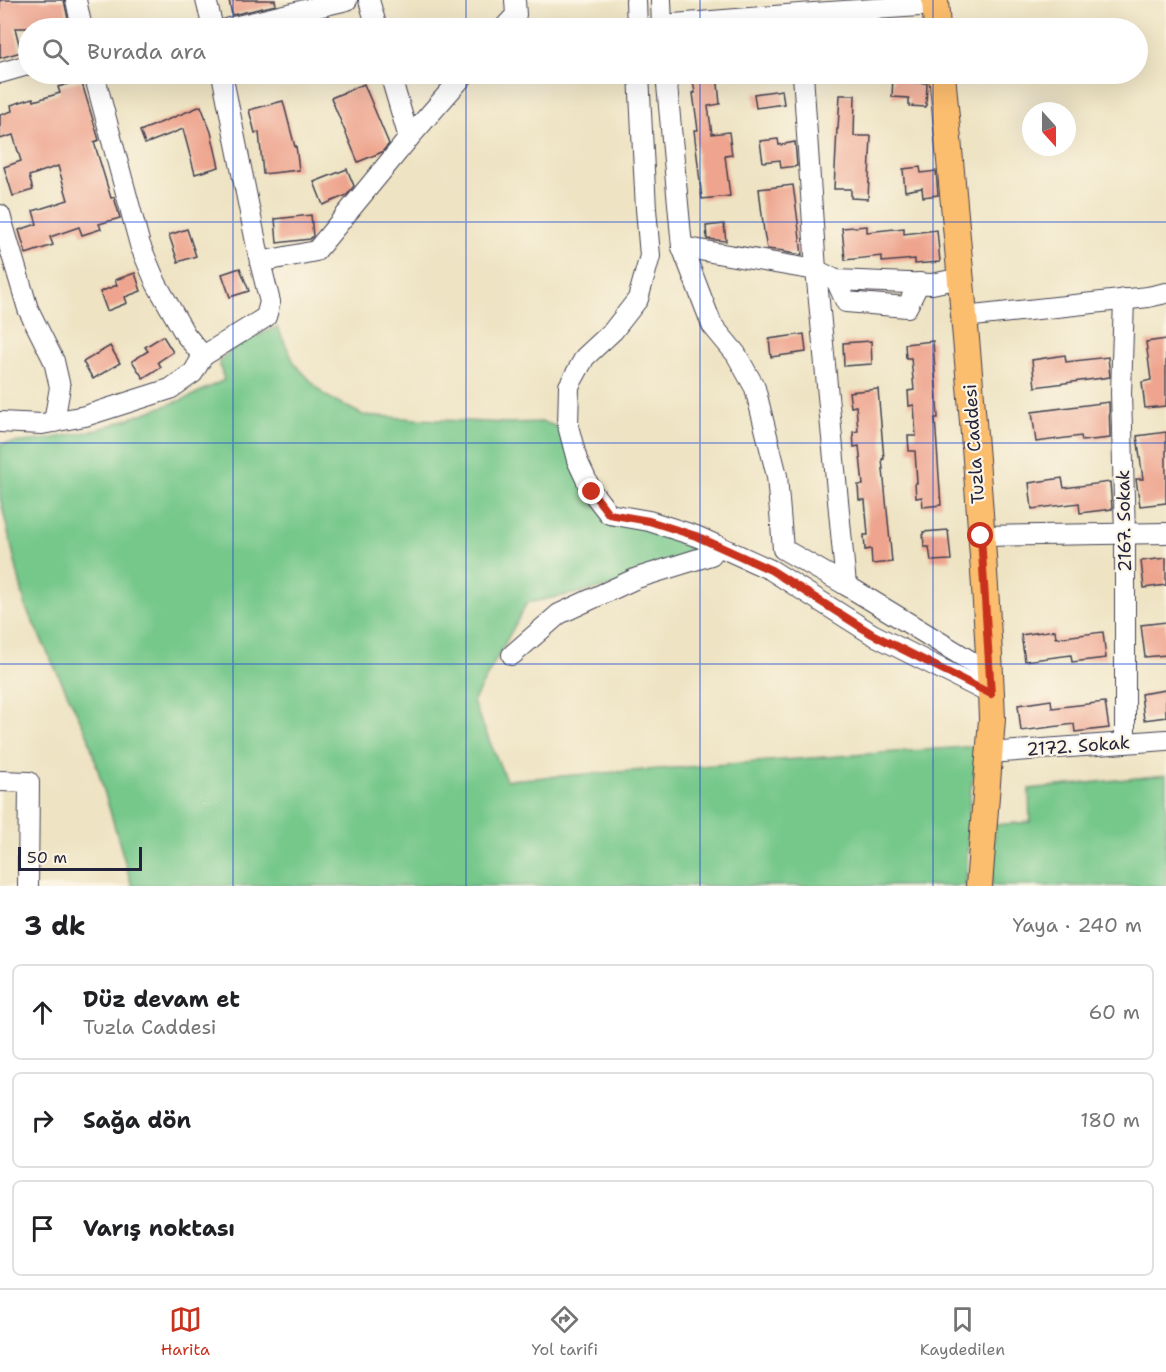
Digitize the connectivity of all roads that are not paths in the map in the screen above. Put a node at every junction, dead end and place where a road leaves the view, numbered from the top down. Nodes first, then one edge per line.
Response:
1 (76, 0) edge
2 (206, 0) edge
3 (347, 0) edge
4 (369, 0) edge
5 (515, 0) edge
6 (636, 0) edge
7 (661, 0) edge
8 (271, 9) edge
9 (936, 11) edge
10 (799, 14) edge
11 (80, 18) edge
12 (210, 18) edge
13 (251, 18) edge
14 (374, 18) edge
15 (513, 18) edge
16 (637, 18) edge
17 (662, 18) edge
18 (757, 18) edge
19 (18, 68) edge
20 (0, 73) edge
21 (97, 84) edge
22 (224, 84) edge
23 (393, 84) edge
24 (456, 84) edge
25 (640, 84) edge
26 (667, 84) edge
27 (804, 84) edge
28 (943, 84) edge
29 (409, 138) junction
30 (0, 215) edge
31 (682, 247) junction
32 (260, 262) junction
33 (816, 270) junction
34 (961, 278) junction
35 (1166, 293) edge
36 (1124, 299) junction
37 (964, 317) junction
38 (203, 356) junction
39 (0, 422) edge
40 (54, 422) junction
41 (1166, 533) edge
42 (1125, 534) junction
43 (981, 536) junction
44 (718, 546) junction
45 (846, 585) junction
46 (512, 655) dead end
47 (990, 684) junction
48 (1166, 740) edge
49 (1125, 743) junction
50 (989, 753) junction
51 (0, 781) edge
52 (28, 886) edge
53 (979, 886) edge

1 - 11 street
2 - 12 street
3 - 8 street
4 - 14 street
5 - 15 street
6 - 16 street
7 - 17 street
8 - 13 street
9 - 10 street
10 - 18 street
19 - 20 street
21 - 38 street
22 - 32 street
23 - 29 street
24 - 29 street
25 - 44 street
26 - 31 street
27 - 33 street
28 - 34 main road, Tuzla Caddesi
29 - 32 street
30 - 40 street
31 - 33 street
31 - 45 street
32 - 38 street
33 - 34 street
33 - 45 street
34 - 37 main road, Tuzla Caddesi
35 - 36 street
36 - 37 street
36 - 42 street, 2167. Sokak
37 - 43 main road, Tuzla Caddesi
38 - 40 street
39 - 40 street
41 - 42 street
42 - 43 street
42 - 49 street, 2167. Sokak
43 - 47 main road, Tuzla Caddesi
44 - 46 street
44 - 47 street
45 - 47 street
47 - 50 main road, Tuzla Caddesi
48 - 49 street, 2172. Sokak
49 - 50 street, 2172. Sokak
50 - 53 main road, Tuzla Caddesi
51 - 52 street

